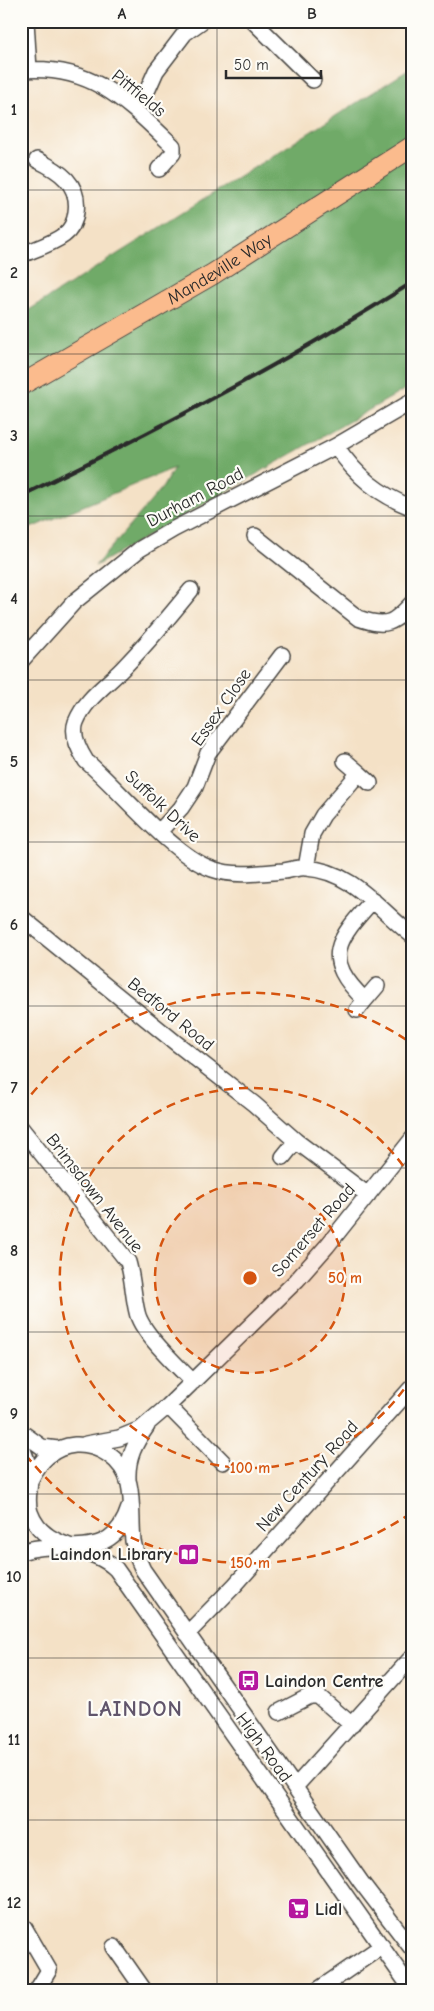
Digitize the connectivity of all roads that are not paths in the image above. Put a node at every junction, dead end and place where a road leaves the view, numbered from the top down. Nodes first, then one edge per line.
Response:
1 (26, 21) edge
2 (202, 21) edge
3 (252, 21) edge
4 (25, 70) edge
5 (313, 80) dead end
6 (132, 107) junction
7 (413, 146) edge
8 (37, 160) dead end
9 (159, 169) dead end
10 (21, 255) edge
11 (21, 385) edge
12 (413, 401) edge
13 (336, 446) junction
14 (413, 508) edge
15 (255, 536) dead end
16 (191, 590) dead end
17 (413, 602) edge
18 (282, 655) dead end
19 (21, 661) edge
20 (345, 761) dead end
21 (159, 832) junction
22 (306, 868) junction
23 (373, 900) junction
24 (21, 917) edge
25 (413, 936) edge
26 (377, 986) dead end
27 (21, 1128) edge
28 (413, 1138) edge
29 (296, 1141) junction
30 (283, 1157) dead end
31 (368, 1195) junction
32 (193, 1382) junction
33 (413, 1386) edge
34 (168, 1406) junction
35 (149, 1423) junction
36 (21, 1432) edge
37 (21, 1444) edge
38 (83, 1445) junction
39 (58, 1449) junction
40 (222, 1462) dead end
41 (30, 1481) junction
42 (129, 1482) junction
43 (27, 1497) junction
44 (130, 1504) junction
45 (21, 1513) edge
46 (70, 1547) junction
47 (21, 1552) edge
48 (187, 1634) junction
49 (413, 1656) edge
50 (279, 1712) dead end
51 (352, 1726) junction
52 (295, 1788) junction
53 (24, 1927) dead end
54 (382, 1946) junction
55 (114, 1947) dead end
56 (413, 1950) edge
57 (37, 1990) edge
58 (144, 1990) edge
59 (318, 1990) edge
60 (412, 1990) edge

1 - 4 street
2 - 6 street
3 - 5 street
4 - 6 street, Pittfields
6 - 9 street, Pittfields
7 - 11 main road, Mandeville Way
8 - 10 street
12 - 13 street, Durham Road
13 - 14 street
13 - 19 street, Durham Road
15 - 17 street
16 - 21 street, Suffolk Drive
18 - 21 street, Essex Close
20 - 22 street
21 - 22 street, Suffolk Drive
22 - 23 street, Suffolk Drive
23 - 25 street, Suffolk Drive
23 - 26 street
24 - 29 street, Bedford Road
27 - 32 street, Brimsdown Avenue
28 - 31 street, Somerset Road
29 - 30 street
29 - 31 street, Bedford Road
31 - 32 street, Somerset Road
32 - 34 street, Somerset Road
33 - 48 street, New Century Road
34 - 35 street, Somerset Road
34 - 40 street
35 - 38 street, Somerset Road
35 - 42 street, Somerset Road
36 - 39 street
37 - 41 street, High Road
38 - 39 street
38 - 42 street
39 - 41 street, High Road
41 - 43 street, High Road
42 - 44 street, High Road
43 - 45 street
43 - 46 street, High Road
44 - 46 street, High Road
44 - 48 street, High Road
46 - 47 street
46 - 54 street, High Road
48 - 52 street, High Road
49 - 51 street
50 - 51 street
51 - 52 street
52 - 56 street, High Road
53 - 57 street
54 - 59 street
54 - 60 street, High Road
55 - 58 street

